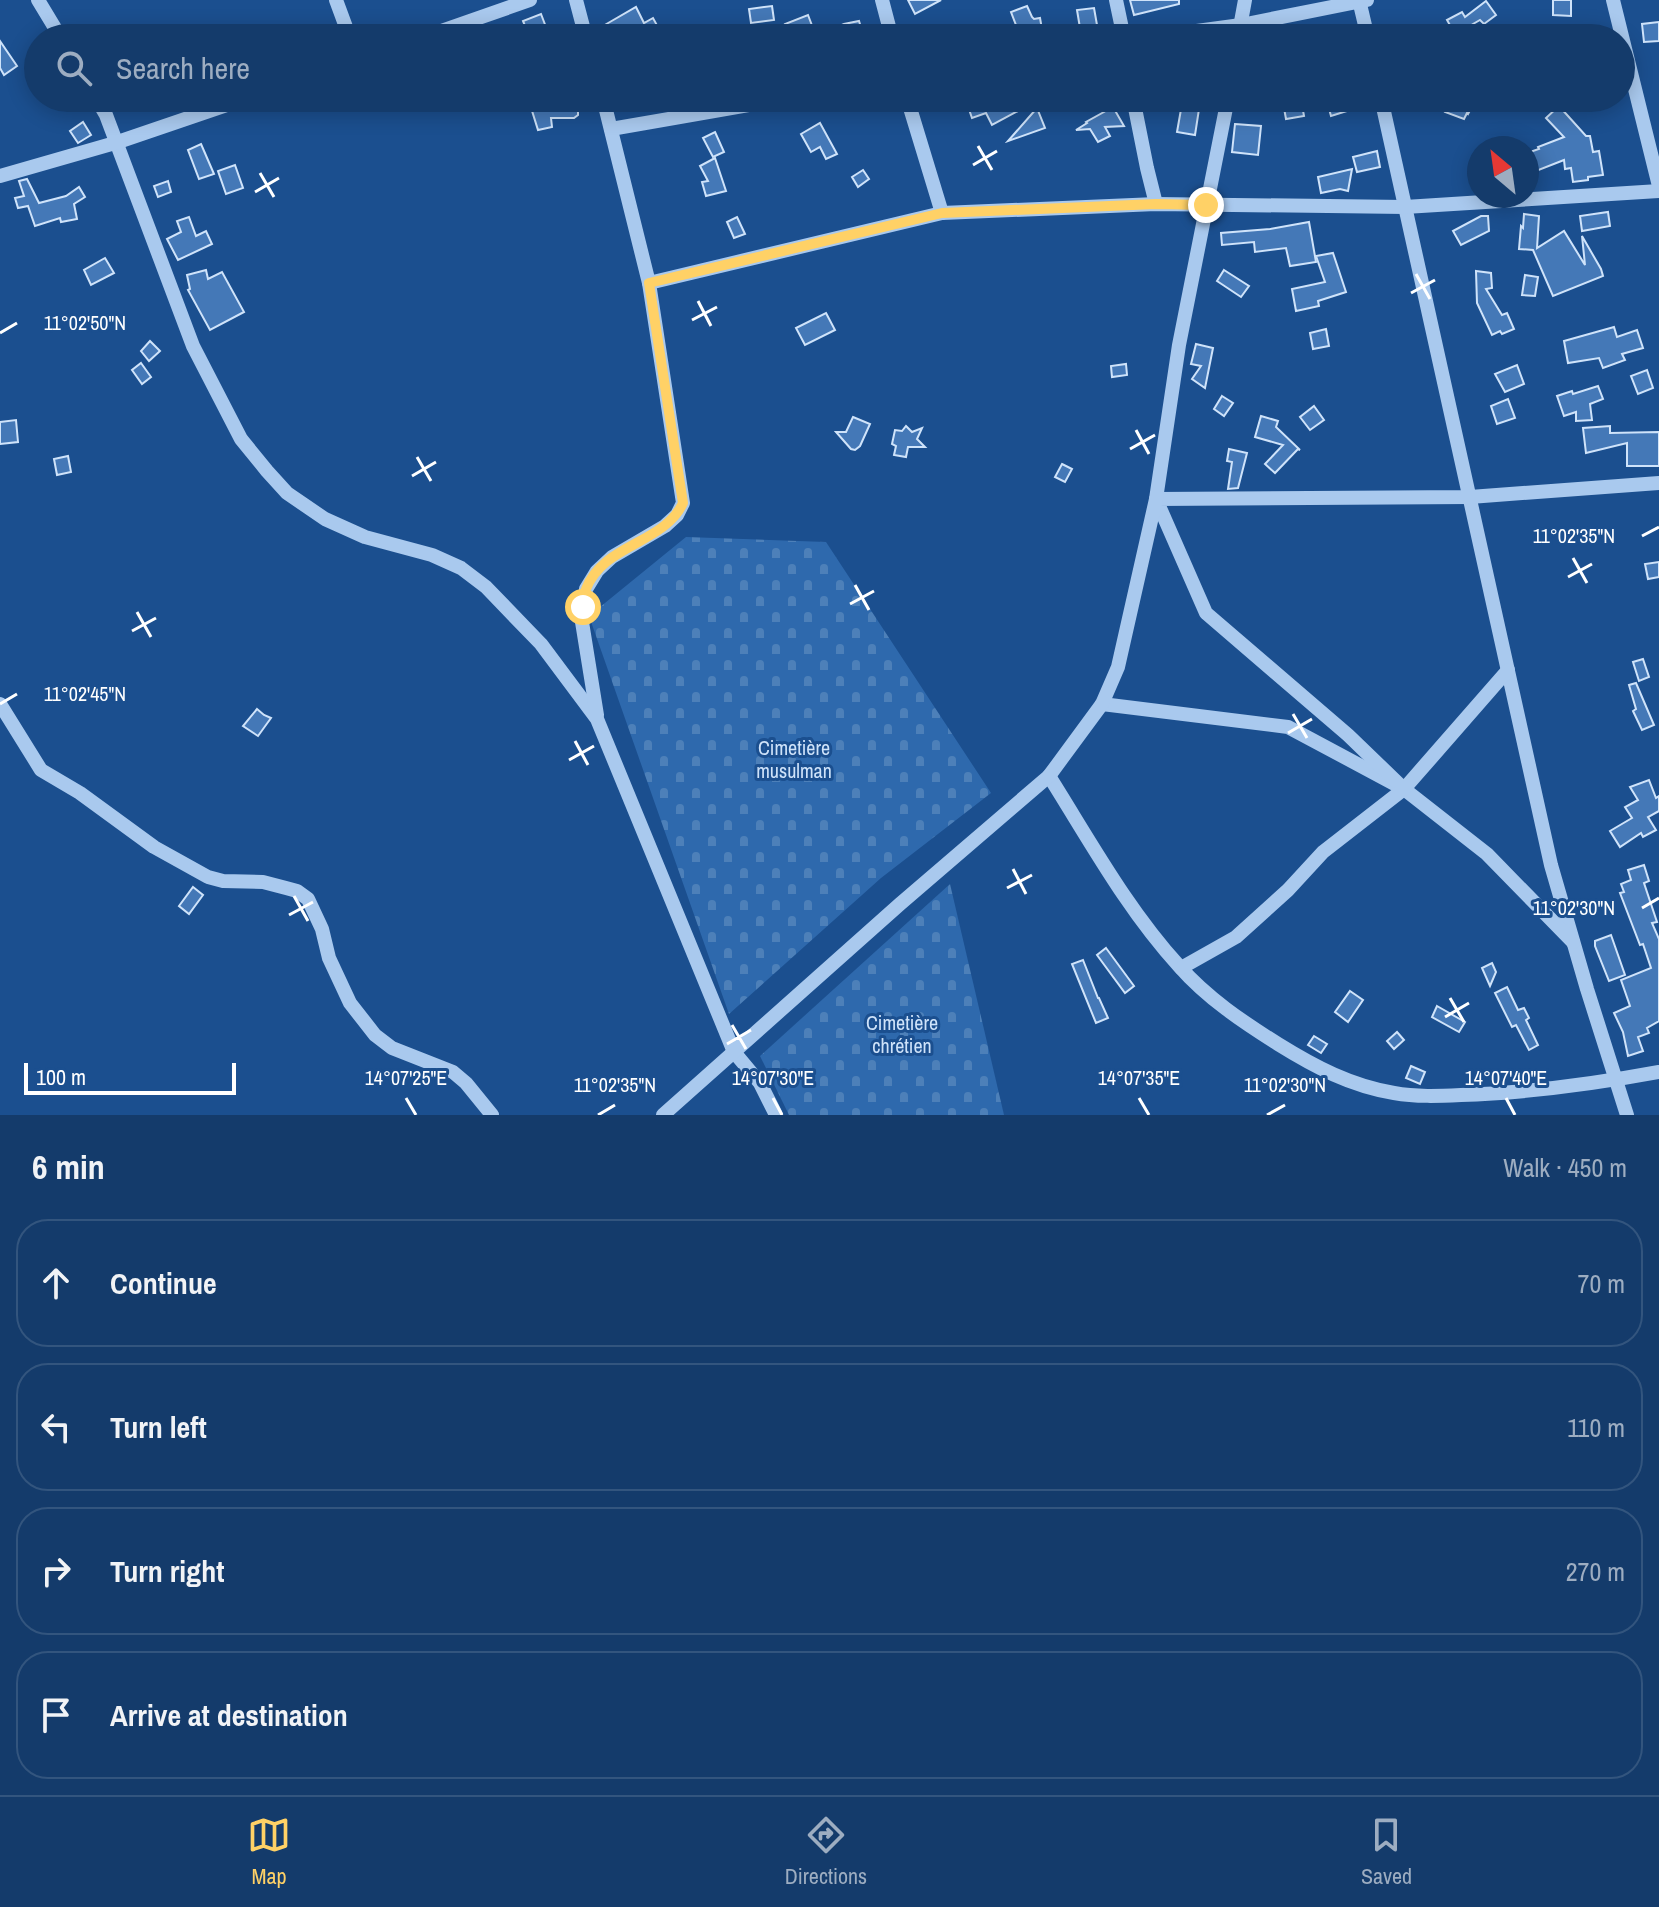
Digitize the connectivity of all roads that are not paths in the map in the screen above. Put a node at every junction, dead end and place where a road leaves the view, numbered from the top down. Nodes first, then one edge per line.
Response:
1 (38, 0) edge
2 (336, 0) edge
3 (530, 0) edge
4 (576, 0) edge
5 (882, 0) edge
6 (1116, 0) edge
7 (1245, 0) edge
8 (1362, 0) edge
9 (1613, 0) edge
10 (53, 24) edge
11 (345, 24) edge
12 (461, 24) edge
13 (582, 24) edge
14 (888, 24) edge
15 (1121, 24) edge
16 (1240, 24) edge
17 (1267, 24) edge
18 (1366, 24) edge
19 (1619, 24) edge
20 (1635, 90) edge
21 (104, 112) edge
22 (206, 112) edge
23 (607, 112) edge
24 (709, 112) edge
25 (911, 112) edge
26 (1136, 112) edge
27 (1225, 112) edge
28 (1384, 112) edge
29 (611, 129) junction
30 (115, 143) junction
31 (0, 176) edge
32 (1659, 188) edge
33 (1156, 204) junction
34 (1206, 205) junction
35 (1405, 207) junction
36 (942, 213) junction
37 (649, 283) junction
38 (1659, 483) edge
39 (1470, 497) junction
40 (1156, 499) junction
41 (1508, 670) junction
42 (0, 704) edge
43 (1102, 704) junction
44 (597, 719) junction
45 (1049, 776) junction
46 (1404, 789) junction
47 (1574, 944) junction
48 (1181, 968) junction
49 (734, 1052) junction
50 (1659, 1072) edge
51 (1615, 1080) junction
52 (492, 1115) edge
53 (663, 1115) edge
54 (776, 1115) edge
55 (1627, 1115) edge

1 - 10 street
2 - 11 street
3 - 12 street
4 - 13 street
5 - 14 street
6 - 15 street
7 - 16 street
8 - 17 street
8 - 18 street
9 - 19 street
20 - 32 street
21 - 30 street
22 - 30 street
23 - 29 street
24 - 29 street
25 - 36 street
26 - 33 street
27 - 34 street
28 - 35 street
29 - 37 street
30 - 31 street
30 - 44 street
32 - 35 street
33 - 34 street
33 - 36 street
34 - 35 street
34 - 40 street
35 - 39 street
36 - 37 street
37 - 44 street
38 - 39 street
39 - 40 street
39 - 41 street
40 - 43 street
40 - 46 street
41 - 46 street
41 - 47 street
42 - 52 street
43 - 45 street
43 - 46 street
44 - 49 street
45 - 48 street
45 - 49 street
46 - 47 street
46 - 48 street
47 - 51 street
48 - 51 street
49 - 53 street
49 - 54 street
50 - 51 street
51 - 55 street

